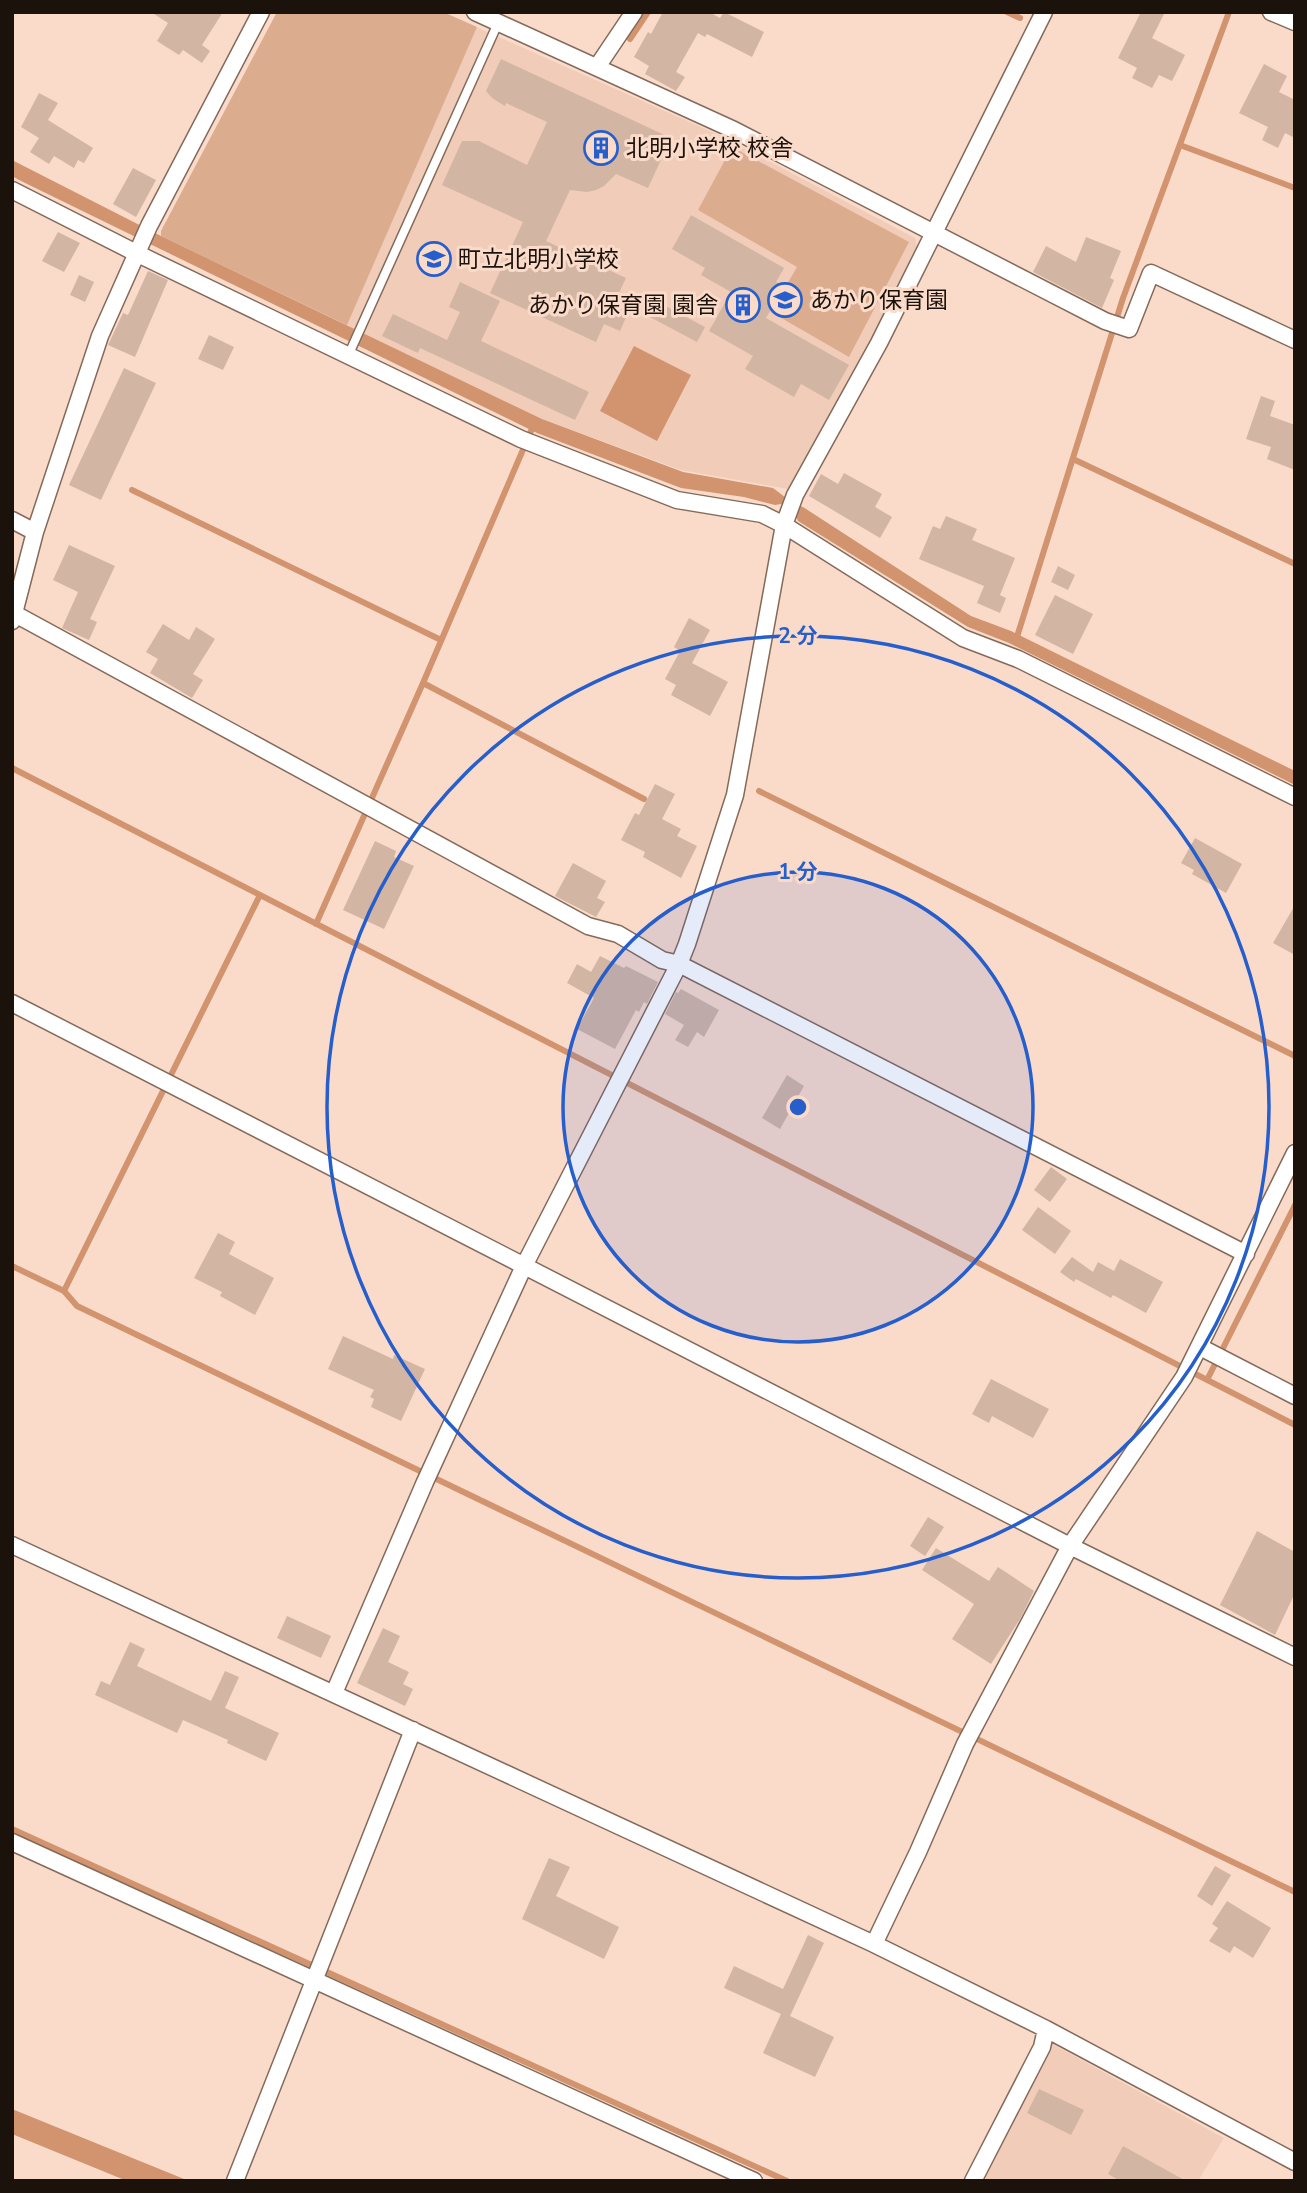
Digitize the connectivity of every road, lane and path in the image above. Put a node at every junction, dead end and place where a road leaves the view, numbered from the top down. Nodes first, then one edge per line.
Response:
1 (261, 12) edge
2 (634, 12) edge
3 (1044, 12) edge
4 (1271, 12) edge
5 (489, 16) edge
6 (1295, 22) edge
7 (597, 67) junction
8 (12, 190) edge
9 (934, 234) junction
10 (138, 249) junction
11 (1295, 340) edge
12 (350, 352) junction
13 (12, 520) edge
14 (785, 520) junction
15 (35, 533) junction
16 (14, 617) edge
17 (1295, 797) edge
18 (679, 964) junction
19 (12, 1003) edge
20 (1295, 1153) edge
21 (1246, 1254) junction
22 (524, 1266) junction
23 (1213, 1354) junction
24 (1295, 1396) edge
25 (12, 1545) edge
26 (1070, 1546) junction
27 (1295, 1657) edge
28 (334, 1693) junction
29 (413, 1730) junction
30 (12, 1842) edge
31 (874, 1944) junction
32 (318, 1972) junction
33 (1046, 2029) junction
34 (1295, 2162) edge
35 (235, 2181) edge
36 (754, 2181) edge
37 (973, 2181) edge

1 - 10 street
2 - 7 street
3 - 9 street
4 - 6 street
5 - 7 street
5 - 12 lane
7 - 9 street
8 - 10 street
9 - 11 street
9 - 14 street
10 - 12 street
10 - 15 street
12 - 14 street
13 - 15 street
14 - 17 street
14 - 18 street
15 - 16 street
16 - 18 street
18 - 21 street
18 - 22 street
19 - 22 street
20 - 21 street
21 - 23 street
22 - 26 street
22 - 28 street
23 - 24 street
23 - 26 street
25 - 28 street
26 - 27 street
26 - 31 street
28 - 29 street
29 - 31 street
29 - 32 street
30 - 32 street
31 - 33 street
32 - 35 street
32 - 36 street
33 - 34 street
33 - 37 street

